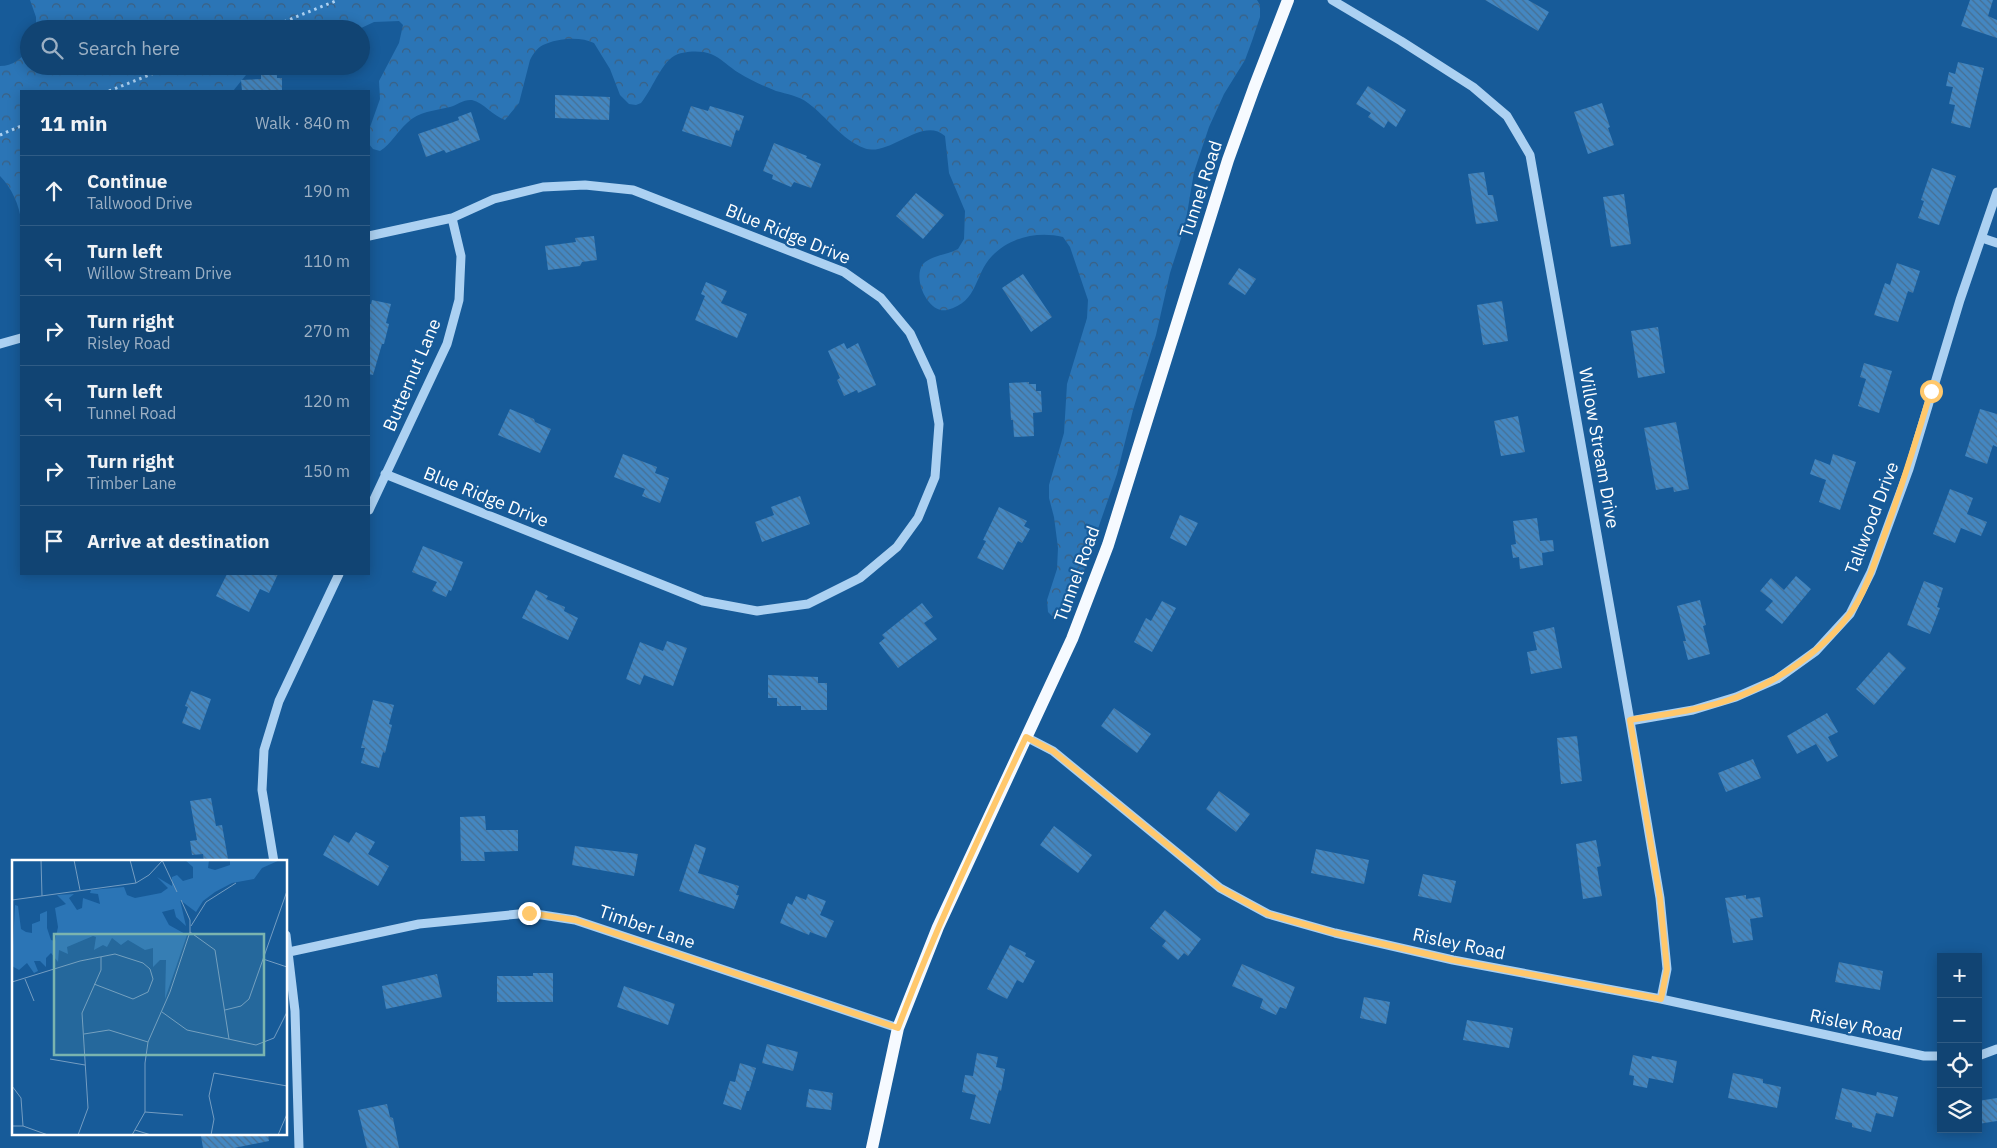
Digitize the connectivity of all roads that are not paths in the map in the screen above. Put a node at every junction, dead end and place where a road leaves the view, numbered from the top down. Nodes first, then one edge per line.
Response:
1 (1288, 0) edge
2 (1332, 0) edge
3 (1997, 192) edge
4 (452, 218) junction
5 (370, 236) edge
6 (1982, 238) junction
7 (1997, 243) edge
8 (20, 338) edge
9 (0, 344) edge
10 (385, 474) junction
11 (370, 508) edge
12 (339, 575) edge
13 (1630, 720) junction
14 (1026, 737) junction
15 (274, 860) edge
16 (288, 946) edge
17 (289, 952) junction
18 (1661, 999) junction
19 (898, 1028) junction
20 (1997, 1049) edge
21 (1982, 1055) edge
22 (1937, 1056) edge
23 (299, 1148) edge
24 (872, 1148) edge

1 - 14 main road, Tunnel Road
2 - 13 street, Willow Stream Drive
3 - 6 street, Tallwood Drive
4 - 5 street, Blue Ridge Drive
4 - 10 street, Butternut Lane
4 - 10 street, Blue Ridge Drive
6 - 7 street
6 - 13 street, Tallwood Drive
8 - 9 street
10 - 11 street, Butternut Lane
12 - 15 street
13 - 18 street, Willow Stream Drive
14 - 18 street, Risley Road
14 - 19 main road, Tunnel Road
16 - 17 street
17 - 19 street, Timber Lane
17 - 23 street
18 - 22 street, Risley Road
19 - 24 main road, Tunnel Road
20 - 21 street

